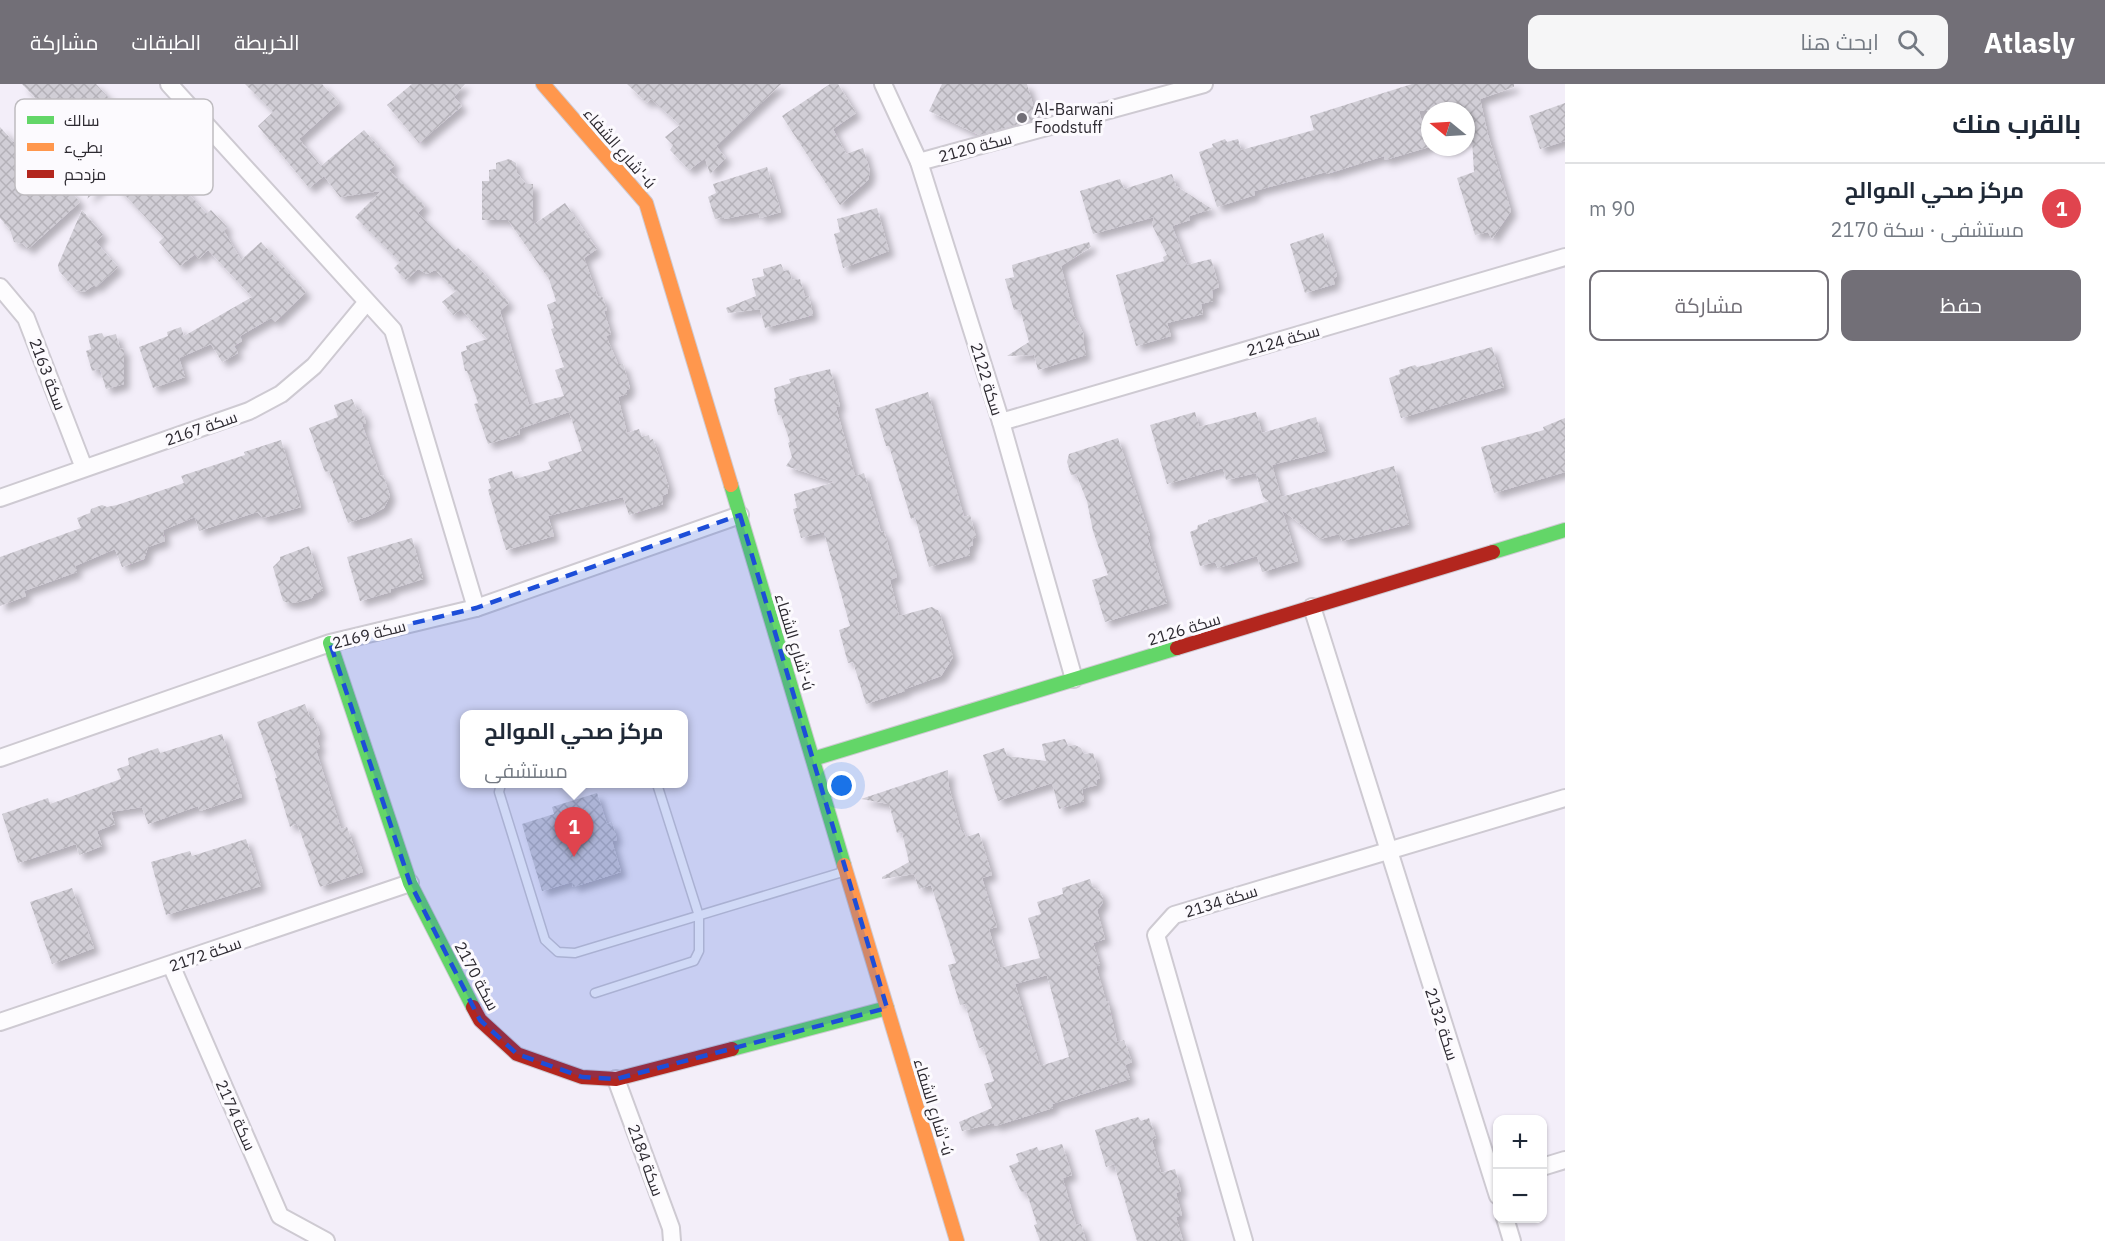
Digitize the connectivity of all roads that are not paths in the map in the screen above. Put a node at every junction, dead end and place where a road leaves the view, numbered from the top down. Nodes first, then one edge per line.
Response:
1 (169, 84) edge
2 (543, 84) edge
3 (883, 84) edge
4 (1204, 84) edge
5 (182, 99) edge
6 (213, 133) edge
7 (919, 162) junction
8 (1565, 257) edge
9 (0, 287) edge
10 (366, 303) junction
11 (1001, 422) junction
12 (84, 468) junction
13 (0, 498) edge
14 (740, 515) junction
15 (1565, 530) edge
16 (1312, 607) junction
17 (476, 608) junction
18 (330, 643) junction
19 (1074, 679) junction
20 (0, 758) edge
21 (813, 759) junction
22 (500, 788) edge
23 (659, 788) edge
24 (1565, 798) edge
25 (1387, 851) junction
26 (846, 871) junction
27 (410, 883) junction
28 (699, 916) junction
29 (171, 966) junction
30 (595, 993) dead end
31 (887, 1008) junction
32 (0, 1022) edge
33 (616, 1079) junction
34 (1565, 1160) edge
35 (1547, 1165) edge
36 (1493, 1177) edge
37 (1507, 1223) edge
38 (326, 1241) edge
39 (672, 1241) edge
40 (957, 1241) edge
41 (1244, 1241) edge
42 (1512, 1241) edge

1 - 5 street
2 - 14 street, شارع الشفاء'-ú
3 - 7 street, سكة 2122
4 - 7 street, سكة 2120
6 - 10 street
7 - 11 street, سكة 2122
8 - 11 street, سكة 2124
9 - 12 street, سكة 2163
10 - 12 street, سكة 2167
10 - 17 street
11 - 19 street, سكة 2122
12 - 13 street, سكة 2167
14 - 17 street, سكة 2169
14 - 21 street, شارع الشفاء'-ú
15 - 16 street, سكة 2126
16 - 19 street, سكة 2126
16 - 25 street, سكة 2132
17 - 18 street, سكة 2169
18 - 20 street, سكة 2169
18 - 27 street, سكة 2170
19 - 21 street, سكة 2126
21 - 26 street, شارع الشفاء'-ú
22 - 28 lane
23 - 28 lane
24 - 25 street, سكة 2134
25 - 36 street, سكة 2132
25 - 41 street, سكة 2134
26 - 28 lane
26 - 31 street, شارع الشفاء'-ú
27 - 29 street, سكة 2172
27 - 33 street, سكة 2170
28 - 30 lane
29 - 32 street, سكة 2172
29 - 38 street, سكة 2174
31 - 33 street, سكة 2170
31 - 40 street, شارع الشفاء'-ú
33 - 39 street, سكة 2184
34 - 35 street
37 - 42 street

